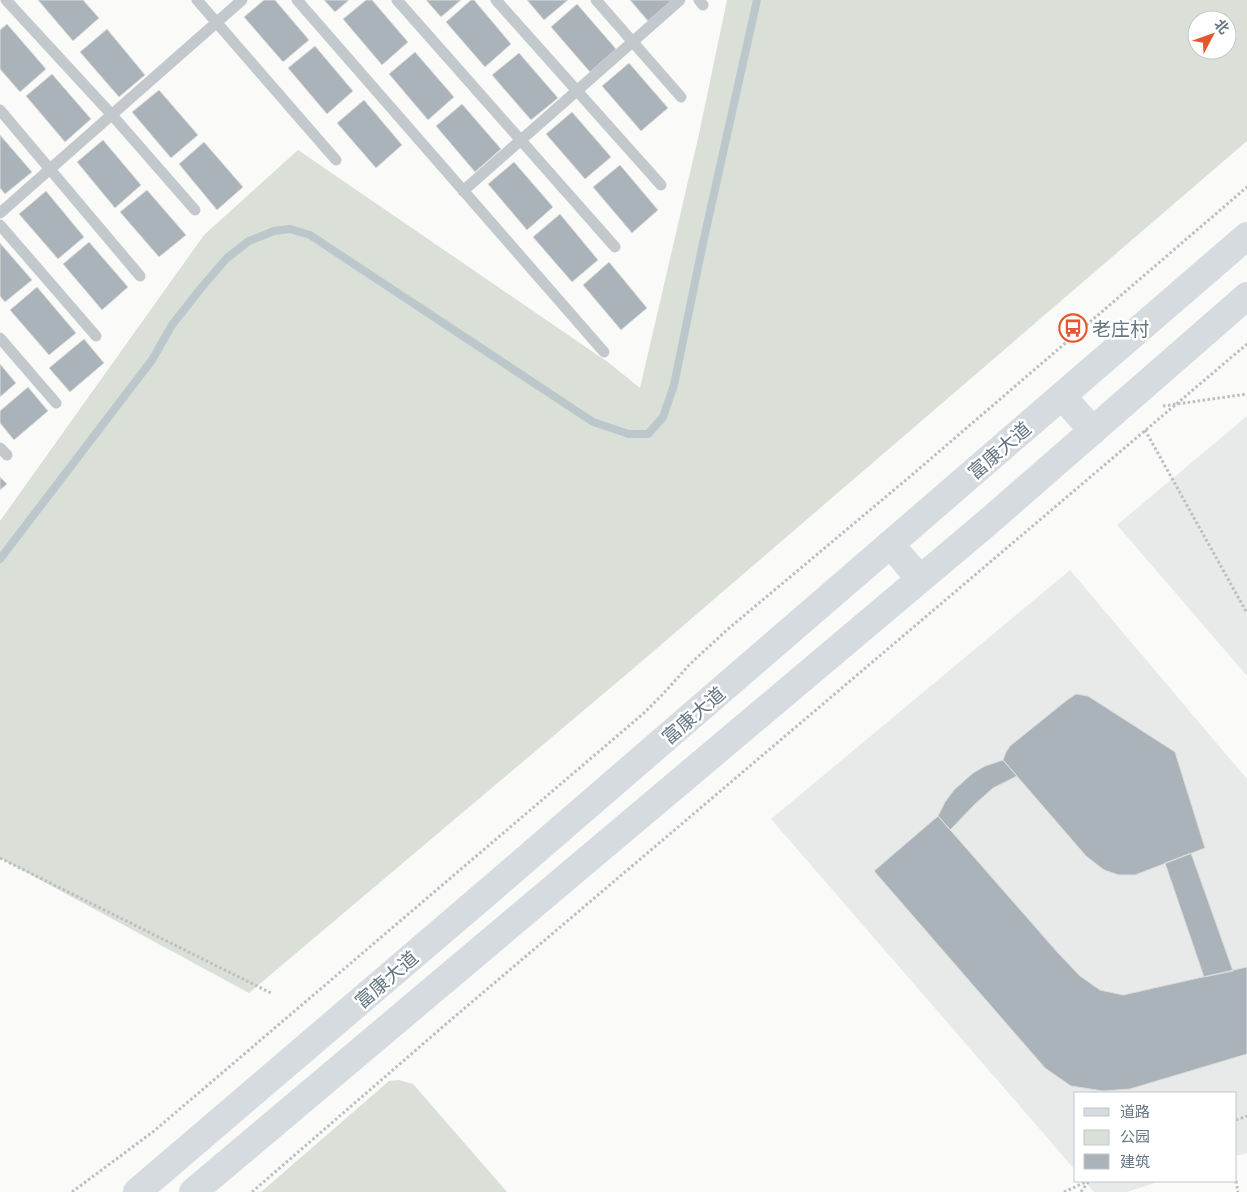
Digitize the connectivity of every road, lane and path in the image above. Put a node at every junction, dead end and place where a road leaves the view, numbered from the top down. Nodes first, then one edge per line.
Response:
1 (6, 0) edge
2 (196, 0) edge
3 (242, 0) edge
4 (297, 0) edge
5 (398, 0) edge
6 (496, 0) edge
7 (596, 0) edge
8 (680, 0) edge
9 (216, 23) junction
10 (632, 42) junction
11 (577, 90) junction
12 (681, 97) dead end
13 (0, 110) edge
14 (112, 115) junction
15 (521, 140) junction
16 (336, 160) dead end
17 (50, 170) junction
18 (661, 186) dead end
19 (1247, 187) edge
20 (463, 191) junction
21 (195, 210) dead end
22 (0, 213) edge
23 (0, 225) edge
24 (1247, 236) edge
25 (615, 247) dead end
26 (140, 276) dead end
27 (1247, 296) edge
28 (96, 336) dead end
29 (0, 338) edge
30 (1247, 344) edge
31 (604, 352) dead end
32 (1247, 394) edge
33 (1062, 396) junction
34 (56, 403) dead end
35 (1176, 404) junction
36 (1156, 406) dead end
37 (1145, 430) junction
38 (1093, 431) junction
39 (890, 544) junction
40 (920, 579) junction
41 (1247, 613) edge
42 (0, 858) edge
43 (271, 993) dead end
44 (1087, 1182) edge
45 (72, 1192) edge
46 (137, 1192) edge
47 (193, 1192) edge
48 (252, 1192) edge
49 (1064, 1192) edge

1 - 14 lane
2 - 9 lane
3 - 9 lane
4 - 20 lane
5 - 15 lane
6 - 11 lane
7 - 10 lane
8 - 10 lane
9 - 14 lane
9 - 16 lane
10 - 11 lane
10 - 12 lane
11 - 15 lane
11 - 18 lane
13 - 17 lane
14 - 17 lane
14 - 21 lane
15 - 20 lane
15 - 25 lane
17 - 22 lane
17 - 26 lane
19 - 45 path
20 - 31 lane
23 - 28 lane
24 - 33 street, 富康大道
27 - 38 street, 富康大道
29 - 34 lane
30 - 35 path
32 - 35 path
33 - 38 street
33 - 39 street, 富康大道
35 - 36 path
35 - 37 path
37 - 41 path
37 - 48 path
38 - 40 street, 富康大道
39 - 40 street
39 - 46 street, 富康大道
40 - 47 street, 富康大道
42 - 43 path
44 - 49 path

